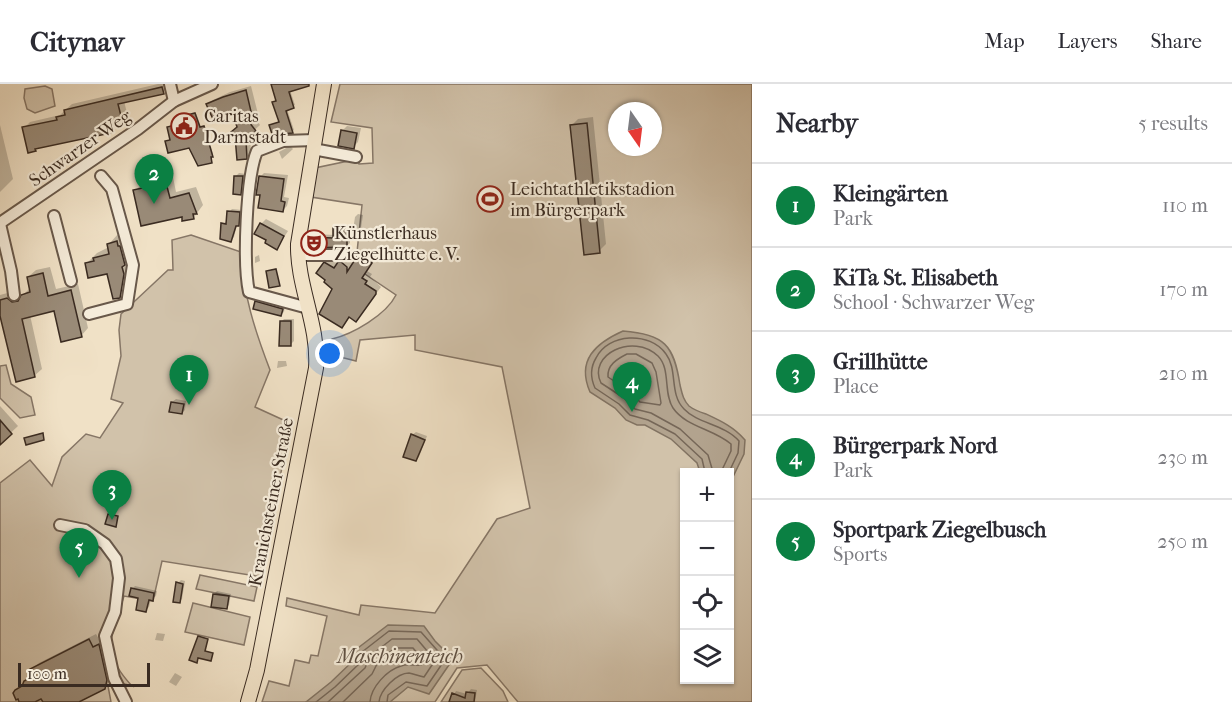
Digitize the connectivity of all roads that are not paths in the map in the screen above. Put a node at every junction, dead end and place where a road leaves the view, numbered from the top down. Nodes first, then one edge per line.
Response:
1 (170, 84) edge
2 (212, 84) edge
3 (324, 84) edge
4 (174, 101) junction
5 (314, 145) junction
6 (356, 157) dead end
7 (91, 161) junction
8 (54, 216) dead end
9 (0, 223) edge
10 (298, 255) junction
11 (346, 255) dead end
12 (70, 281) dead end
13 (14, 295) dead end
14 (308, 308) junction
15 (89, 314) dead end
16 (60, 525) dead end
17 (126, 702) edge
18 (248, 702) edge

1 - 4 street
2 - 4 street, Schwarzer Weg
3 - 5 main road, Kranichsteiner Straße
4 - 7 street, Schwarzer Weg
5 - 6 street
5 - 10 main road, Kranichsteiner Straße
5 - 14 street
7 - 9 street, Schwarzer Weg
7 - 15 street
8 - 12 street
9 - 13 street
10 - 11 street
10 - 14 main road, Kranichsteiner Straße
14 - 18 main road, Kranichsteiner Straße
16 - 17 street

